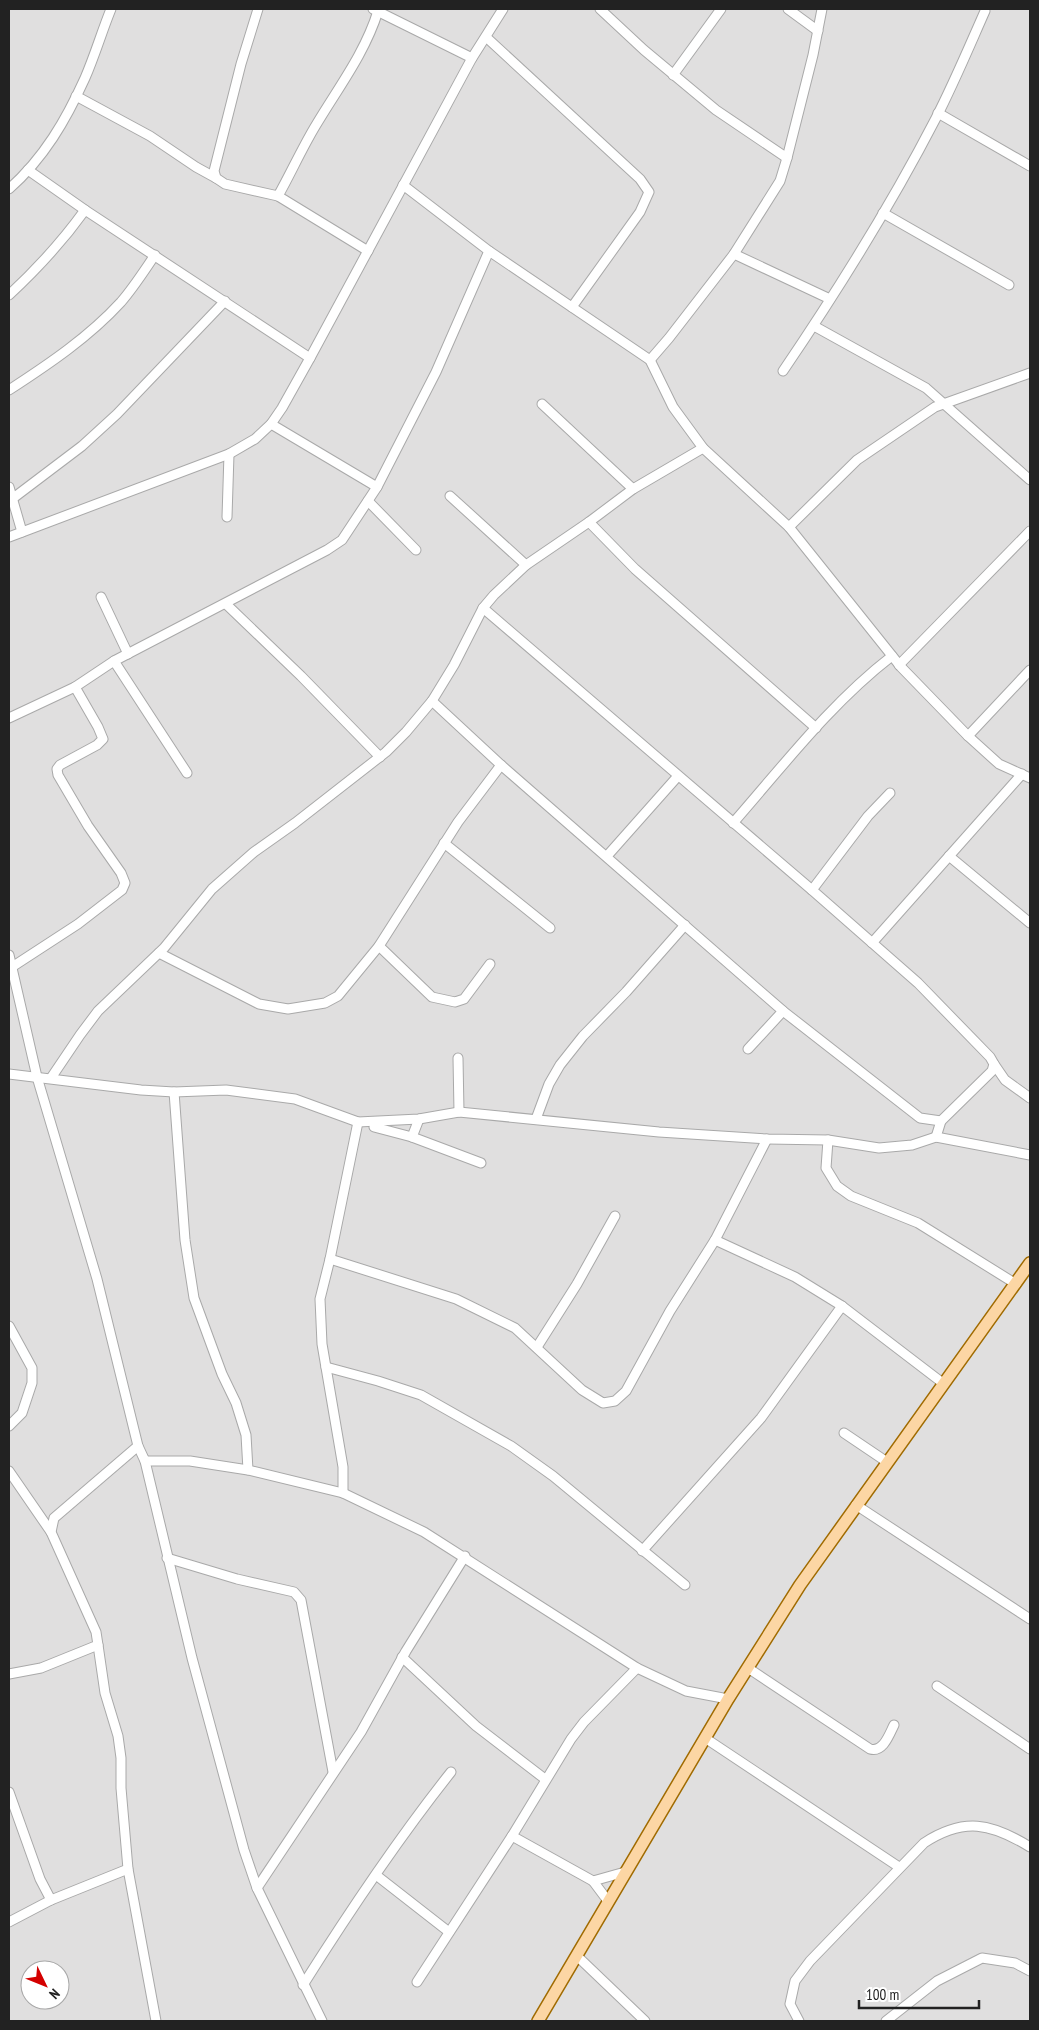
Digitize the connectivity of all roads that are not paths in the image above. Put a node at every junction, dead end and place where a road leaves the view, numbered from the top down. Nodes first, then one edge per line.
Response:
1 (111, 9) edge
2 (258, 9) edge
3 (503, 9) edge
4 (600, 9) edge
5 (721, 9) edge
6 (788, 9) edge
7 (822, 9) edge
8 (376, 10) edge
9 (985, 11) dead end
10 (818, 31) junction
11 (486, 36) junction
12 (472, 58) junction
13 (673, 75) junction
14 (76, 96) junction
15 (938, 113) junction
16 (787, 158) junction
17 (1030, 166) edge
18 (28, 170) junction
19 (216, 178) junction
20 (403, 186) junction
21 (9, 189) edge
22 (278, 196) junction
23 (85, 210) junction
24 (883, 213) junction
25 (368, 251) junction
26 (489, 251) junction
27 (734, 254) junction
28 (155, 255) junction
29 (1009, 285) dead end
30 (9, 295) edge
31 (830, 300) junction
32 (225, 301) junction
33 (572, 307) junction
34 (814, 326) junction
35 (310, 358) junction
36 (650, 360) junction
37 (783, 371) dead end
38 (1030, 373) edge
39 (9, 390) edge
40 (542, 404) dead end
41 (943, 404) junction
42 (271, 424) junction
43 (703, 448) junction
44 (229, 454) junction
45 (1030, 480) edge
46 (9, 487) edge
47 (376, 487) junction
48 (633, 489) junction
49 (450, 496) dead end
50 (12, 498) junction
51 (368, 501) junction
52 (227, 517) dead end
53 (589, 522) junction
54 (789, 527) junction
55 (1030, 531) edge
56 (22, 532) junction
57 (9, 537) edge
58 (416, 550) dead end
59 (526, 565) junction
60 (101, 597) dead end
61 (226, 604) junction
62 (483, 608) junction
63 (128, 654) junction
64 (892, 656) junction
65 (114, 661) junction
66 (899, 664) junction
67 (1030, 670) edge
68 (75, 687) junction
69 (432, 701) junction
70 (9, 718) edge
71 (816, 728) junction
72 (968, 736) junction
73 (380, 757) junction
74 (502, 765) junction
75 (187, 773) dead end
76 (678, 776) junction
77 (1026, 776) edge
78 (890, 793) dead end
79 (733, 823) junction
80 (444, 843) junction
81 (607, 856) junction
82 (950, 856) junction
83 (812, 890) junction
84 (1030, 923) edge
85 (685, 925) junction
86 (550, 928) dead end
87 (872, 943) junction
88 (379, 946) junction
89 (159, 953) junction
90 (9, 955) edge
91 (490, 964) dead end
92 (12, 967) junction
93 (783, 1010) junction
94 (748, 1049) dead end
95 (458, 1058) dead end
96 (994, 1064) junction
97 (9, 1074) edge
98 (37, 1077) junction
99 (52, 1078) junction
100 (174, 1092) junction
101 (1030, 1098) edge
102 (459, 1112) junction
103 (419, 1119) junction
104 (536, 1119) junction
105 (940, 1121) junction
106 (358, 1122) junction
107 (374, 1127) dead end
108 (412, 1138) junction
109 (936, 1138) junction
110 (767, 1139) junction
111 (828, 1140) junction
112 (1030, 1155) edge
113 (481, 1163) dead end
114 (615, 1216) dead end
115 (715, 1240) junction
116 (330, 1259) junction
117 (1030, 1263) edge
118 (1016, 1284) junction
119 (842, 1306) junction
120 (9, 1326) edge
121 (537, 1347) junction
122 (326, 1367) junction
123 (944, 1384) junction
124 (9, 1426) edge
125 (844, 1433) dead end
126 (138, 1446) junction
127 (144, 1461) junction
128 (887, 1462) junction
129 (248, 1470) junction
130 (9, 1471) edge
131 (343, 1493) junction
132 (856, 1505) junction
133 (51, 1532) junction
134 (642, 1551) junction
135 (465, 1556) junction
136 (167, 1558) junction
137 (685, 1585) dead end
138 (1030, 1619) edge
139 (98, 1645) junction
140 (402, 1657) junction
141 (637, 1668) junction
142 (748, 1668) junction
143 (9, 1674) edge
144 (937, 1686) dead end
145 (728, 1699) junction
146 (894, 1725) dead end
147 (705, 1738) junction
148 (1030, 1750) edge
149 (333, 1772) junction
150 (451, 1772) dead end
151 (545, 1779) junction
152 (9, 1792) edge
153 (512, 1836) junction
154 (1030, 1847) edge
155 (899, 1867) junction
156 (128, 1868) junction
157 (625, 1872) junction
158 (376, 1875) junction
159 (593, 1881) junction
160 (257, 1888) junction
161 (51, 1900) junction
162 (608, 1901) junction
163 (9, 1922) edge
164 (449, 1932) junction
165 (577, 1956) junction
166 (1030, 1971) edge
167 (418, 1982) dead end
168 (303, 1984) junction
169 (643, 2020) edge
170 (156, 2021) edge
171 (322, 2021) edge
172 (538, 2021) edge
173 (800, 2021) edge
174 (886, 2021) edge

1 - 14 street
2 - 19 street
3 - 11 street
4 - 13 street
5 - 13 street
6 - 10 street
7 - 10 street
8 - 12 street
8 - 22 street
9 - 15 street
10 - 16 street
11 - 12 street
11 - 33 street
12 - 20 street
13 - 16 street
14 - 18 street
14 - 19 street
15 - 17 street
15 - 24 street
16 - 27 street
18 - 21 street
18 - 23 street
19 - 22 street
20 - 25 street
20 - 26 street
22 - 25 street
23 - 28 street
23 - 30 street
24 - 29 street
24 - 31 street
25 - 35 street
26 - 33 street
26 - 47 street
27 - 31 street
27 - 36 street
28 - 32 street
28 - 39 street
31 - 34 street
32 - 35 street
32 - 50 street
33 - 36 street
34 - 37 street
34 - 41 street
35 - 42 street
36 - 43 street
38 - 41 street
40 - 48 street
41 - 45 street
41 - 54 street
42 - 44 street
42 - 47 street
43 - 48 street
43 - 54 street
44 - 52 street
44 - 56 street
46 - 50 street
47 - 51 street
48 - 53 street
49 - 59 street
50 - 56 street
51 - 58 street
51 - 61 street
53 - 59 street
53 - 71 street
54 - 64 street
55 - 66 street
56 - 57 street
59 - 62 street
60 - 63 street
61 - 63 street
61 - 73 street
62 - 69 street
62 - 76 street
63 - 65 street
64 - 66 street
64 - 71 street
65 - 68 street
65 - 75 street
66 - 72 street
67 - 72 street
68 - 70 street
68 - 92 street
69 - 73 street
69 - 74 street
71 - 79 street
72 - 77 street
73 - 89 street
74 - 80 street
74 - 81 street
76 - 79 street
76 - 81 street
77 - 82 street
78 - 83 street
79 - 83 street
80 - 86 street
80 - 88 street
81 - 85 street
82 - 84 street
82 - 87 street
83 - 87 street
85 - 93 street
85 - 104 street
87 - 96 street
88 - 89 street
88 - 91 street
89 - 99 street
90 - 92 street
92 - 98 street
93 - 94 street
93 - 105 street
95 - 102 street
96 - 101 street
96 - 105 street
97 - 98 street
98 - 99 street
98 - 126 street
99 - 100 street
100 - 106 street
100 - 129 street
102 - 103 street
102 - 104 street
103 - 106 street
103 - 108 street
104 - 110 street
105 - 109 street
106 - 116 street
107 - 108 street
108 - 113 street
109 - 111 street
109 - 112 street
110 - 111 street
110 - 115 street
111 - 118 street
114 - 121 street
115 - 119 street
115 - 121 street
116 - 121 street
116 - 122 street
117 - 118 main road
118 - 123 main road
119 - 123 street
119 - 134 street
120 - 124 street
122 - 131 street
122 - 134 street
123 - 128 main road
125 - 128 street
126 - 127 street
126 - 133 street
127 - 129 street
127 - 136 street
128 - 132 main road
129 - 131 street
130 - 133 street
131 - 135 street
132 - 138 street
132 - 142 main road
133 - 139 street
134 - 137 street
135 - 140 street
135 - 141 street
136 - 149 street
136 - 160 street
139 - 143 street
139 - 156 street
140 - 149 street
140 - 151 street
141 - 145 street
141 - 151 street
142 - 145 main road
142 - 146 street
144 - 148 street
145 - 147 main road
147 - 155 street
147 - 157 main road
149 - 160 street
150 - 158 street
151 - 153 street
152 - 161 street
153 - 159 street
153 - 164 street
154 - 155 street
155 - 173 street
156 - 161 street
156 - 170 street
157 - 159 street
157 - 162 main road
158 - 164 street
158 - 168 street
159 - 162 street
160 - 168 street
161 - 163 street
162 - 165 main road
164 - 167 street
165 - 169 street
165 - 172 main road
166 - 174 street
168 - 171 street

